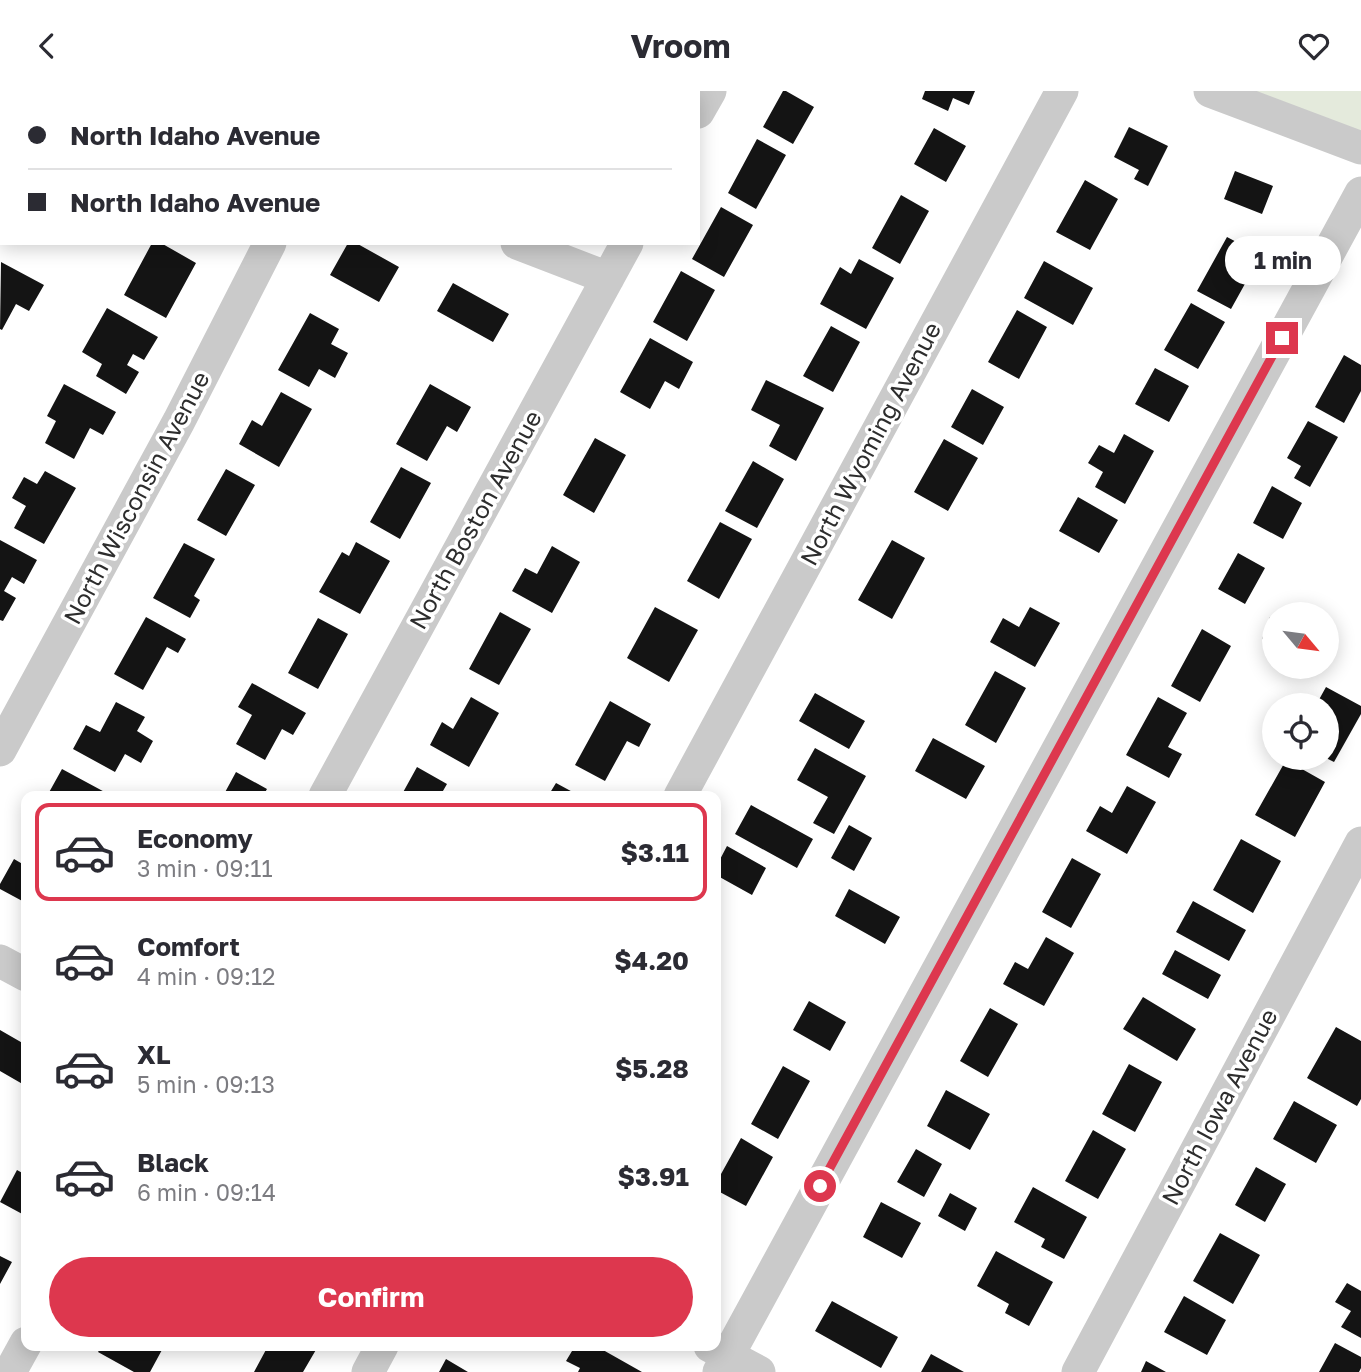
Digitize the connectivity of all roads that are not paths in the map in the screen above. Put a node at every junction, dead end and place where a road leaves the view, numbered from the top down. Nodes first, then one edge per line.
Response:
1 (710, 91) edge
2 (1062, 91) edge
3 (1210, 91) edge
4 (700, 108) edge
5 (1361, 148) edge
6 (1361, 193) edge
7 (269, 245) edge
8 (522, 245) edge
9 (626, 245) edge
10 (608, 278) junction
11 (0, 750) edge
12 (328, 791) edge
13 (683, 791) edge
14 (1361, 843) edge
15 (0, 961) edge
16 (21, 972) edge
17 (22, 1351) edge
18 (379, 1351) edge
19 (719, 1358) edge
20 (10, 1372) edge
21 (368, 1372) edge
22 (759, 1372) edge
23 (1078, 1372) edge

1 - 4 street
2 - 13 street, North Wyoming Avenue
3 - 5 street
6 - 19 street
7 - 11 street, North Wisconsin Avenue
8 - 10 street
9 - 10 street, North Boston Avenue
10 - 12 street, North Boston Avenue
14 - 23 street, North Iowa Avenue
15 - 16 street
17 - 20 street
18 - 21 street
19 - 22 street

